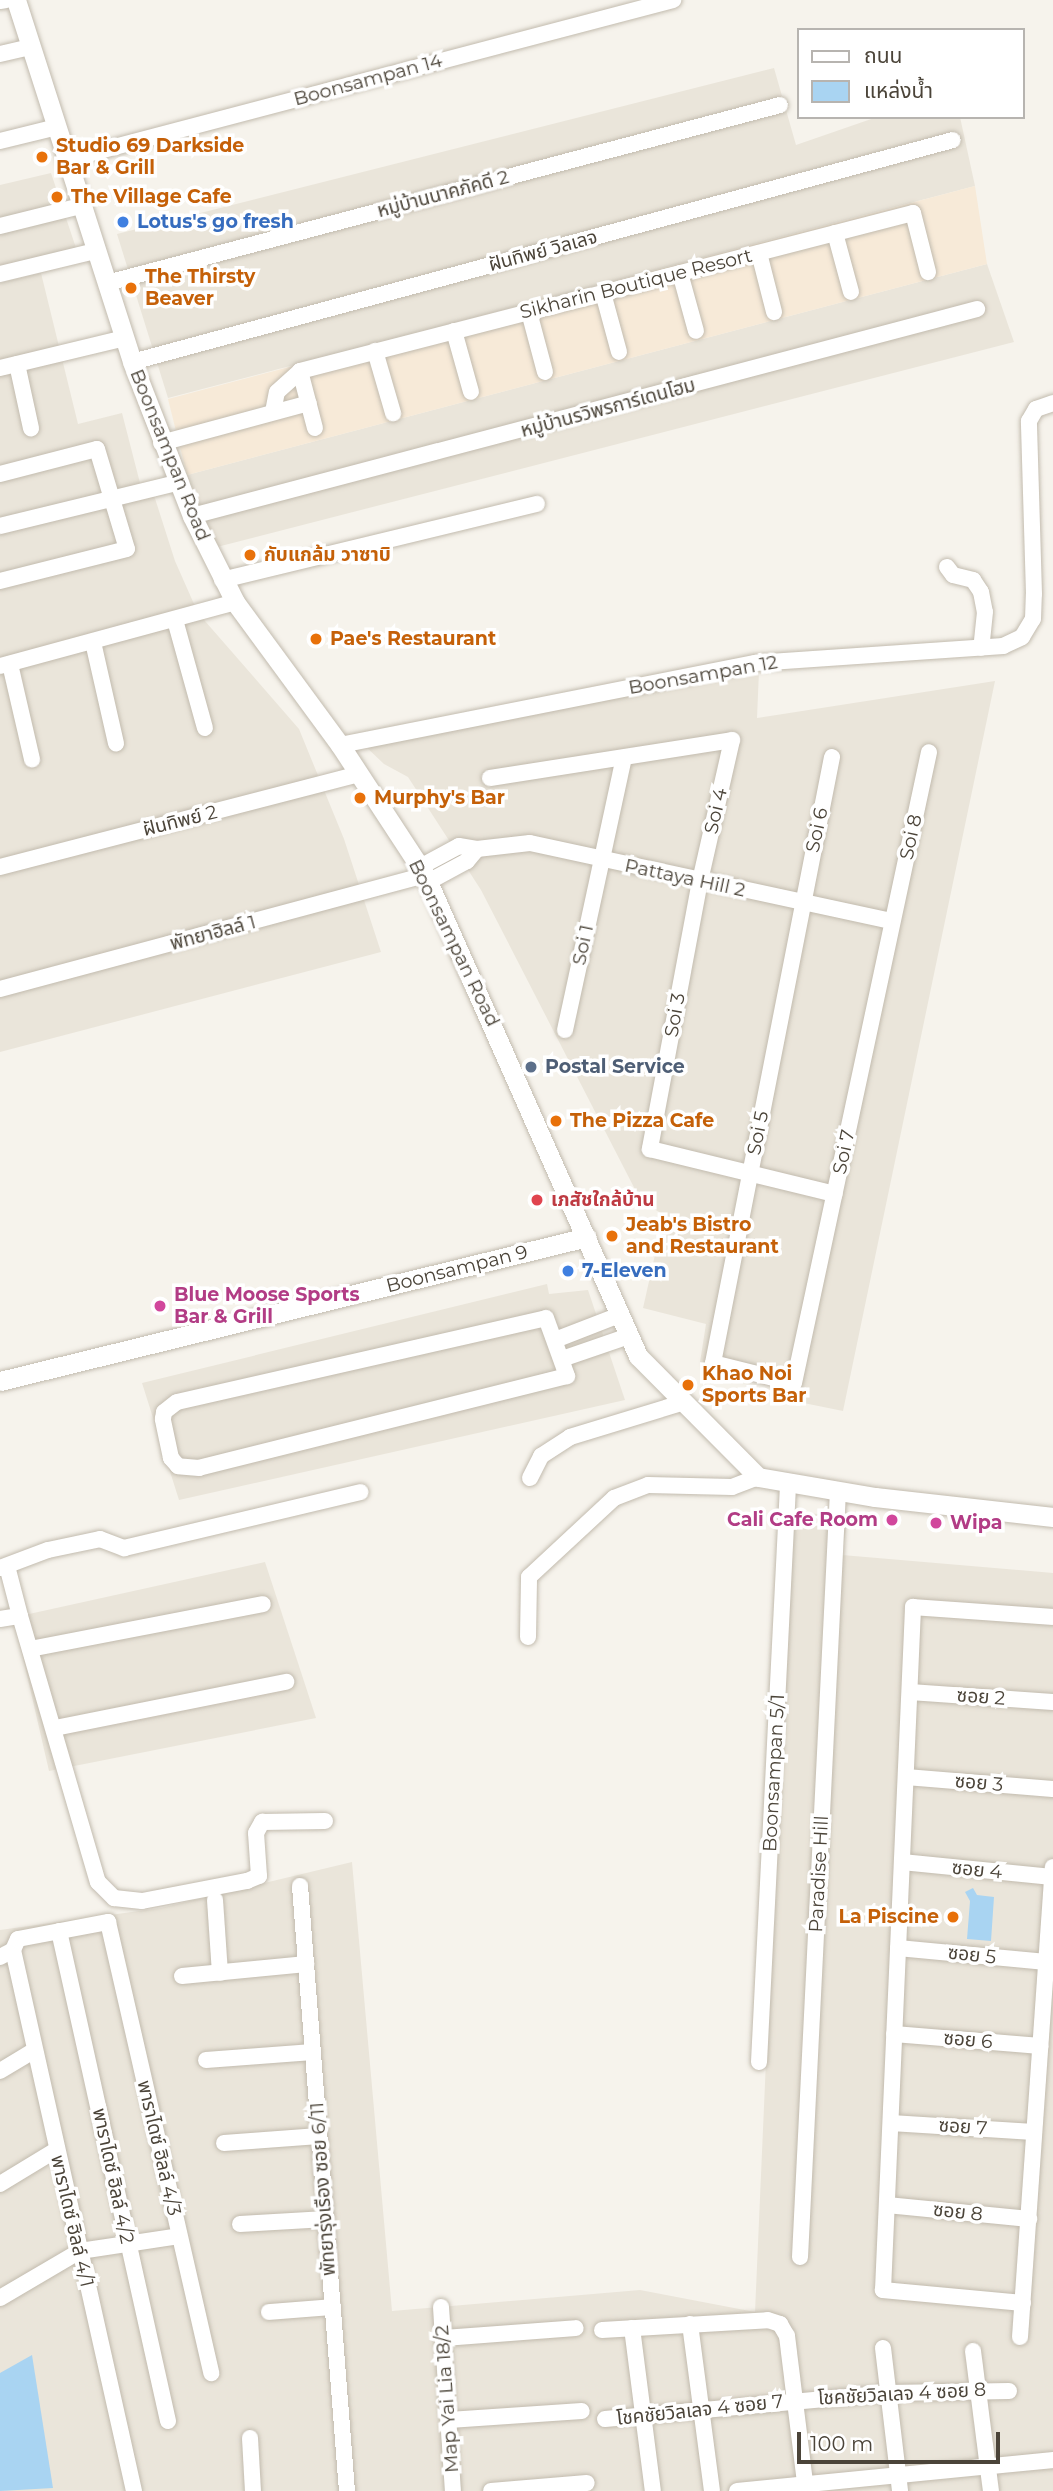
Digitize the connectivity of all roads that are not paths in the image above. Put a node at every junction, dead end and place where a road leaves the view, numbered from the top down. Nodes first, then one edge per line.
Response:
1 (6, 0) edge
2 (16, 0) edge
3 (673, 0) edge
4 (0, 1) edge
5 (30, 47) junction
6 (0, 54) edge
7 (780, 105) dead end
8 (53, 128) junction
9 (953, 140) dead end
10 (0, 141) edge
11 (65, 160) junction
12 (80, 206) junction
13 (0, 226) edge
14 (835, 233) junction
15 (95, 251) junction
16 (759, 253) junction
17 (928, 272) dead end
18 (680, 273) junction
19 (0, 274) edge
20 (107, 283) junction
21 (851, 292) dead end
22 (603, 293) junction
23 (977, 309) dead end
24 (529, 312) junction
25 (774, 312) dead end
26 (454, 331) junction
27 (696, 331) dead end
28 (125, 338) junction
29 (375, 351) junction
30 (620, 352) dead end
31 (132, 362) junction
32 (17, 364) junction
33 (0, 368) edge
34 (300, 370) junction
35 (545, 372) dead end
36 (471, 392) dead end
37 (309, 403) junction
38 (1053, 403) edge
39 (273, 412) junction
40 (393, 413) dead end
41 (31, 428) dead end
42 (315, 428) dead end
43 (161, 443) junction
44 (0, 474) edge
45 (177, 483) junction
46 (111, 498) junction
47 (537, 504) dead end
48 (192, 516) junction
49 (0, 526) edge
50 (947, 567) dead end
51 (222, 580) junction
52 (0, 581) edge
53 (235, 602) junction
54 (175, 620) junction
55 (93, 642) junction
56 (981, 648) junction
57 (5, 665) edge
58 (205, 728) dead end
59 (116, 743) dead end
60 (340, 746) junction
61 (929, 752) dead end
62 (832, 757) dead end
63 (624, 758) junction
64 (32, 759) dead end
65 (360, 774) junction
66 (490, 778) dead end
67 (600, 860) junction
68 (0, 867) edge
69 (424, 875) junction
70 (700, 881) junction
71 (802, 903) junction
72 (892, 921) junction
73 (0, 989) edge
74 (565, 1030) dead end
75 (750, 1174) junction
76 (835, 1194) junction
77 (587, 1237) junction
78 (617, 1316) junction
79 (626, 1337) junction
80 (555, 1340) junction
81 (562, 1359) junction
82 (0, 1381) edge
83 (794, 1383) joint
84 (681, 1403) junction
85 (758, 1477) junction
86 (530, 1478) dead end
87 (788, 1485) junction
88 (838, 1491) junction
89 (360, 1492) dead end
90 (1053, 1517) edge
91 (4, 1567) edge
92 (263, 1604) dead end
93 (20, 1616) junction
94 (1053, 1617) edge
95 (0, 1619) edge
96 (527, 1637) dead end
97 (30, 1649) junction
98 (286, 1682) dead end
99 (910, 1692) junction
100 (1053, 1702) edge
101 (55, 1728) junction
102 (906, 1777) junction
103 (1053, 1789) edge
104 (325, 1821) dead end
105 (902, 1862) junction
106 (1053, 1867) edge
107 (1052, 1877) edge
108 (300, 1886) dead end
109 (215, 1900) dead end
110 (59, 1931) junction
111 (898, 1948) junction
112 (6, 1954) edge
113 (1046, 1962) junction
114 (306, 1964) junction
115 (220, 1973) junction
116 (182, 1976) dead end
117 (894, 2034) junction
118 (1041, 2046) junction
119 (33, 2051) junction
120 (313, 2052) junction
121 (206, 2060) dead end
122 (759, 2062) dead end
123 (0, 2071) edge
124 (891, 2123) junction
125 (1034, 2132) junction
126 (319, 2136) junction
127 (224, 2143) dead end
128 (56, 2150) junction
129 (0, 2184) edge
130 (887, 2205) junction
131 (326, 2219) junction
132 (1028, 2220) junction
133 (240, 2224) dead end
134 (179, 2236) junction
135 (129, 2246) junction
136 (80, 2251) junction
137 (800, 2257) dead end
138 (0, 2298) edge
139 (1023, 2303) junction
140 (333, 2307) junction
141 (441, 2307) dead end
142 (269, 2312) dead end
143 (690, 2324) junction
144 (576, 2328) dead end
145 (632, 2328) junction
146 (602, 2330) dead end
147 (1020, 2337) dead end
148 (444, 2338) junction
149 (883, 2348) dead end
150 (973, 2351) dead end
151 (211, 2373) dead end
152 (975, 2389) junction
153 (1009, 2391) dead end
154 (888, 2393) junction
155 (796, 2400) junction
156 (700, 2410) junction
157 (582, 2411) dead end
158 (644, 2416) junction
159 (449, 2420) junction
160 (604, 2420) dead end
161 (168, 2421) dead end
162 (250, 2438) dead end
163 (1053, 2460) edge
164 (989, 2467) junction
165 (587, 2483) dead end
166 (899, 2484) edge
167 (805, 2488) edge
168 (134, 2491) edge
169 (253, 2491) edge
170 (347, 2491) edge
171 (453, 2491) edge
172 (491, 2491) edge
173 (653, 2491) edge
174 (712, 2491) edge
175 (737, 2491) edge
176 (991, 2491) edge

1 - 4 street
2 - 5 street, Boonsampan Road
3 - 11 street, Boonsampan 14
5 - 6 street
5 - 8 street, Boonsampan Road
7 - 20 street, หมู่บ้านนาคภัคดี 2
8 - 10 street
8 - 11 street, Boonsampan Road
9 - 31 street, ฝันทิพย์ วิลเลจ
11 - 12 street, Boonsampan Road
12 - 13 street
12 - 15 street, Boonsampan Road
14 - 16 street, Sikharin Boutique Resort
14 - 17 street, Sikharin Boutique Resort
14 - 21 street
15 - 19 street
15 - 20 street, Boonsampan Road
16 - 18 street, Sikharin Boutique Resort
16 - 25 street
18 - 22 street, Sikharin Boutique Resort
18 - 27 street
20 - 28 street, Boonsampan Road
22 - 24 street, Sikharin Boutique Resort
22 - 30 street
23 - 48 street, หมู่บ้านรวิพรการ์เดนโฮม
24 - 26 street, Sikharin Boutique Resort
24 - 35 street
26 - 29 street, Sikharin Boutique Resort
26 - 36 street
28 - 31 street, Boonsampan Road
28 - 32 street
29 - 34 street, Sikharin Boutique Resort
29 - 40 street
31 - 43 street, Boonsampan Road
32 - 33 street
32 - 41 street
34 - 37 street
34 - 39 street
37 - 39 street
37 - 42 street
38 - 56 street, Boonsampan 12
39 - 43 street
43 - 45 street, Boonsampan Road
44 - 46 street
45 - 46 street
45 - 48 street, Boonsampan Road
46 - 49 street
46 - 52 street
47 - 51 street
48 - 51 street, Boonsampan Road
50 - 56 street
51 - 53 street, Boonsampan Road
53 - 54 street
53 - 60 street, Boonsampan Road
54 - 55 street
54 - 58 street
55 - 57 street
55 - 59 street
56 - 60 street, Boonsampan 12
57 - 64 street
60 - 65 street, Boonsampan Road
61 - 72 street, Soi 8
62 - 71 street, Soi 6
63 - 66 street
63 - 67 street, Soi 1
63 - 70 street, Soi 4
65 - 68 street, ฝันทิพย์ 2
65 - 69 street, Boonsampan Road
67 - 69 street, Pattaya Hill 2
67 - 70 street, Pattaya Hill 2
67 - 74 street, Soi 1
69 - 73 street, พัทยาฮิลล์ 1
69 - 77 street, Boonsampan Road
70 - 71 street, Pattaya Hill 2
70 - 75 street, Soi 3
71 - 72 street, Pattaya Hill 2
71 - 75 street, Soi 5
72 - 76 street, Soi 7
75 - 76 street
75 - 83 street, Soi 5
76 - 83 street, Soi 7
77 - 78 street, Boonsampan Road
77 - 82 street, Boonsampan 9
78 - 79 street, Boonsampan Road
78 - 80 street
79 - 81 street
79 - 84 street, Boonsampan Road
80 - 81 street
80 - 81 street
84 - 85 street, Boonsampan Road
84 - 86 street
85 - 87 street, Boonsampan Road
85 - 96 street
87 - 88 street, Boonsampan Road
87 - 122 street, Boonsampan 5/1
88 - 90 street, Boonsampan Road
88 - 137 street, Paradise Hill
89 - 91 street
91 - 93 street
92 - 97 street
93 - 95 street
93 - 97 street
94 - 99 street
97 - 101 street
98 - 101 street
99 - 100 street, ซอย 2
99 - 102 street
101 - 104 street
102 - 103 street, ซอย 3
102 - 105 street
105 - 107 street, ซอย 4
105 - 111 street
106 - 107 street
107 - 113 street
108 - 114 street, พัทยารุ่งเรือง ซอย 6/11
109 - 115 street
110 - 112 street
110 - 134 street, พาราไดซ์ ฮิลล์ 4/3
110 - 135 street, พาราไดซ์ ฮิลล์ 4/2
111 - 113 street, ซอย 5
111 - 117 street
112 - 119 street, พาราไดซ์ ฮิลล์ 4/1
113 - 118 street
114 - 115 street
114 - 120 street, พัทยารุ่งเรือง ซอย 6/11
115 - 116 street
117 - 118 street, ซอย 6
117 - 124 street
118 - 125 street
119 - 123 street
119 - 128 street, พาราไดซ์ ฮิลล์ 4/1
120 - 121 street
120 - 126 street, พัทยารุ่งเรือง ซอย 6/11
124 - 125 street, ซอย 7
124 - 130 street
125 - 132 street
126 - 127 street
126 - 131 street, พัทยารุ่งเรือง ซอย 6/11
128 - 129 street
128 - 136 street, พาราไดซ์ ฮิลล์ 4/1
130 - 132 street, ซอย 8
130 - 139 street
131 - 133 street
131 - 140 street, พัทยารุ่งเรือง ซอย 6/11
132 - 139 street
134 - 135 street
134 - 151 street, พาราไดซ์ ฮิลล์ 4/3
135 - 136 street
135 - 161 street, พาราไดซ์ ฮิลล์ 4/2
136 - 138 street
136 - 168 street, พาราไดซ์ ฮิลล์ 4/1
139 - 147 street
140 - 142 street
140 - 170 street, พัทยารุ่งเรือง ซอย 6/11
141 - 148 street, Map Yai Lia 18/2
143 - 145 street
143 - 155 street
143 - 156 street
144 - 148 street
145 - 146 street
145 - 158 street
148 - 159 street, Map Yai Lia 18/2
149 - 154 street
150 - 152 street
152 - 153 street, โชคชัยวิลเลจ 4 ซอย 8
152 - 154 street, โชคชัยวิลเลจ 4 ซอย 8
152 - 164 street
154 - 155 street, โชคชัยวิลเลจ 4 ซอย 8
154 - 166 street
155 - 156 street, โชคชัยวิลเลจ 4 ซอย 7
155 - 167 street
156 - 158 street, โชคชัยวิลเลจ 4 ซอย 7
156 - 174 street
157 - 159 street
158 - 160 street, โชคชัยวิลเลจ 4 ซอย 7
158 - 173 street
159 - 171 street, Map Yai Lia 18/2
162 - 169 street
163 - 164 street
164 - 166 street
164 - 176 street
165 - 172 street
166 - 167 street
167 - 175 street

